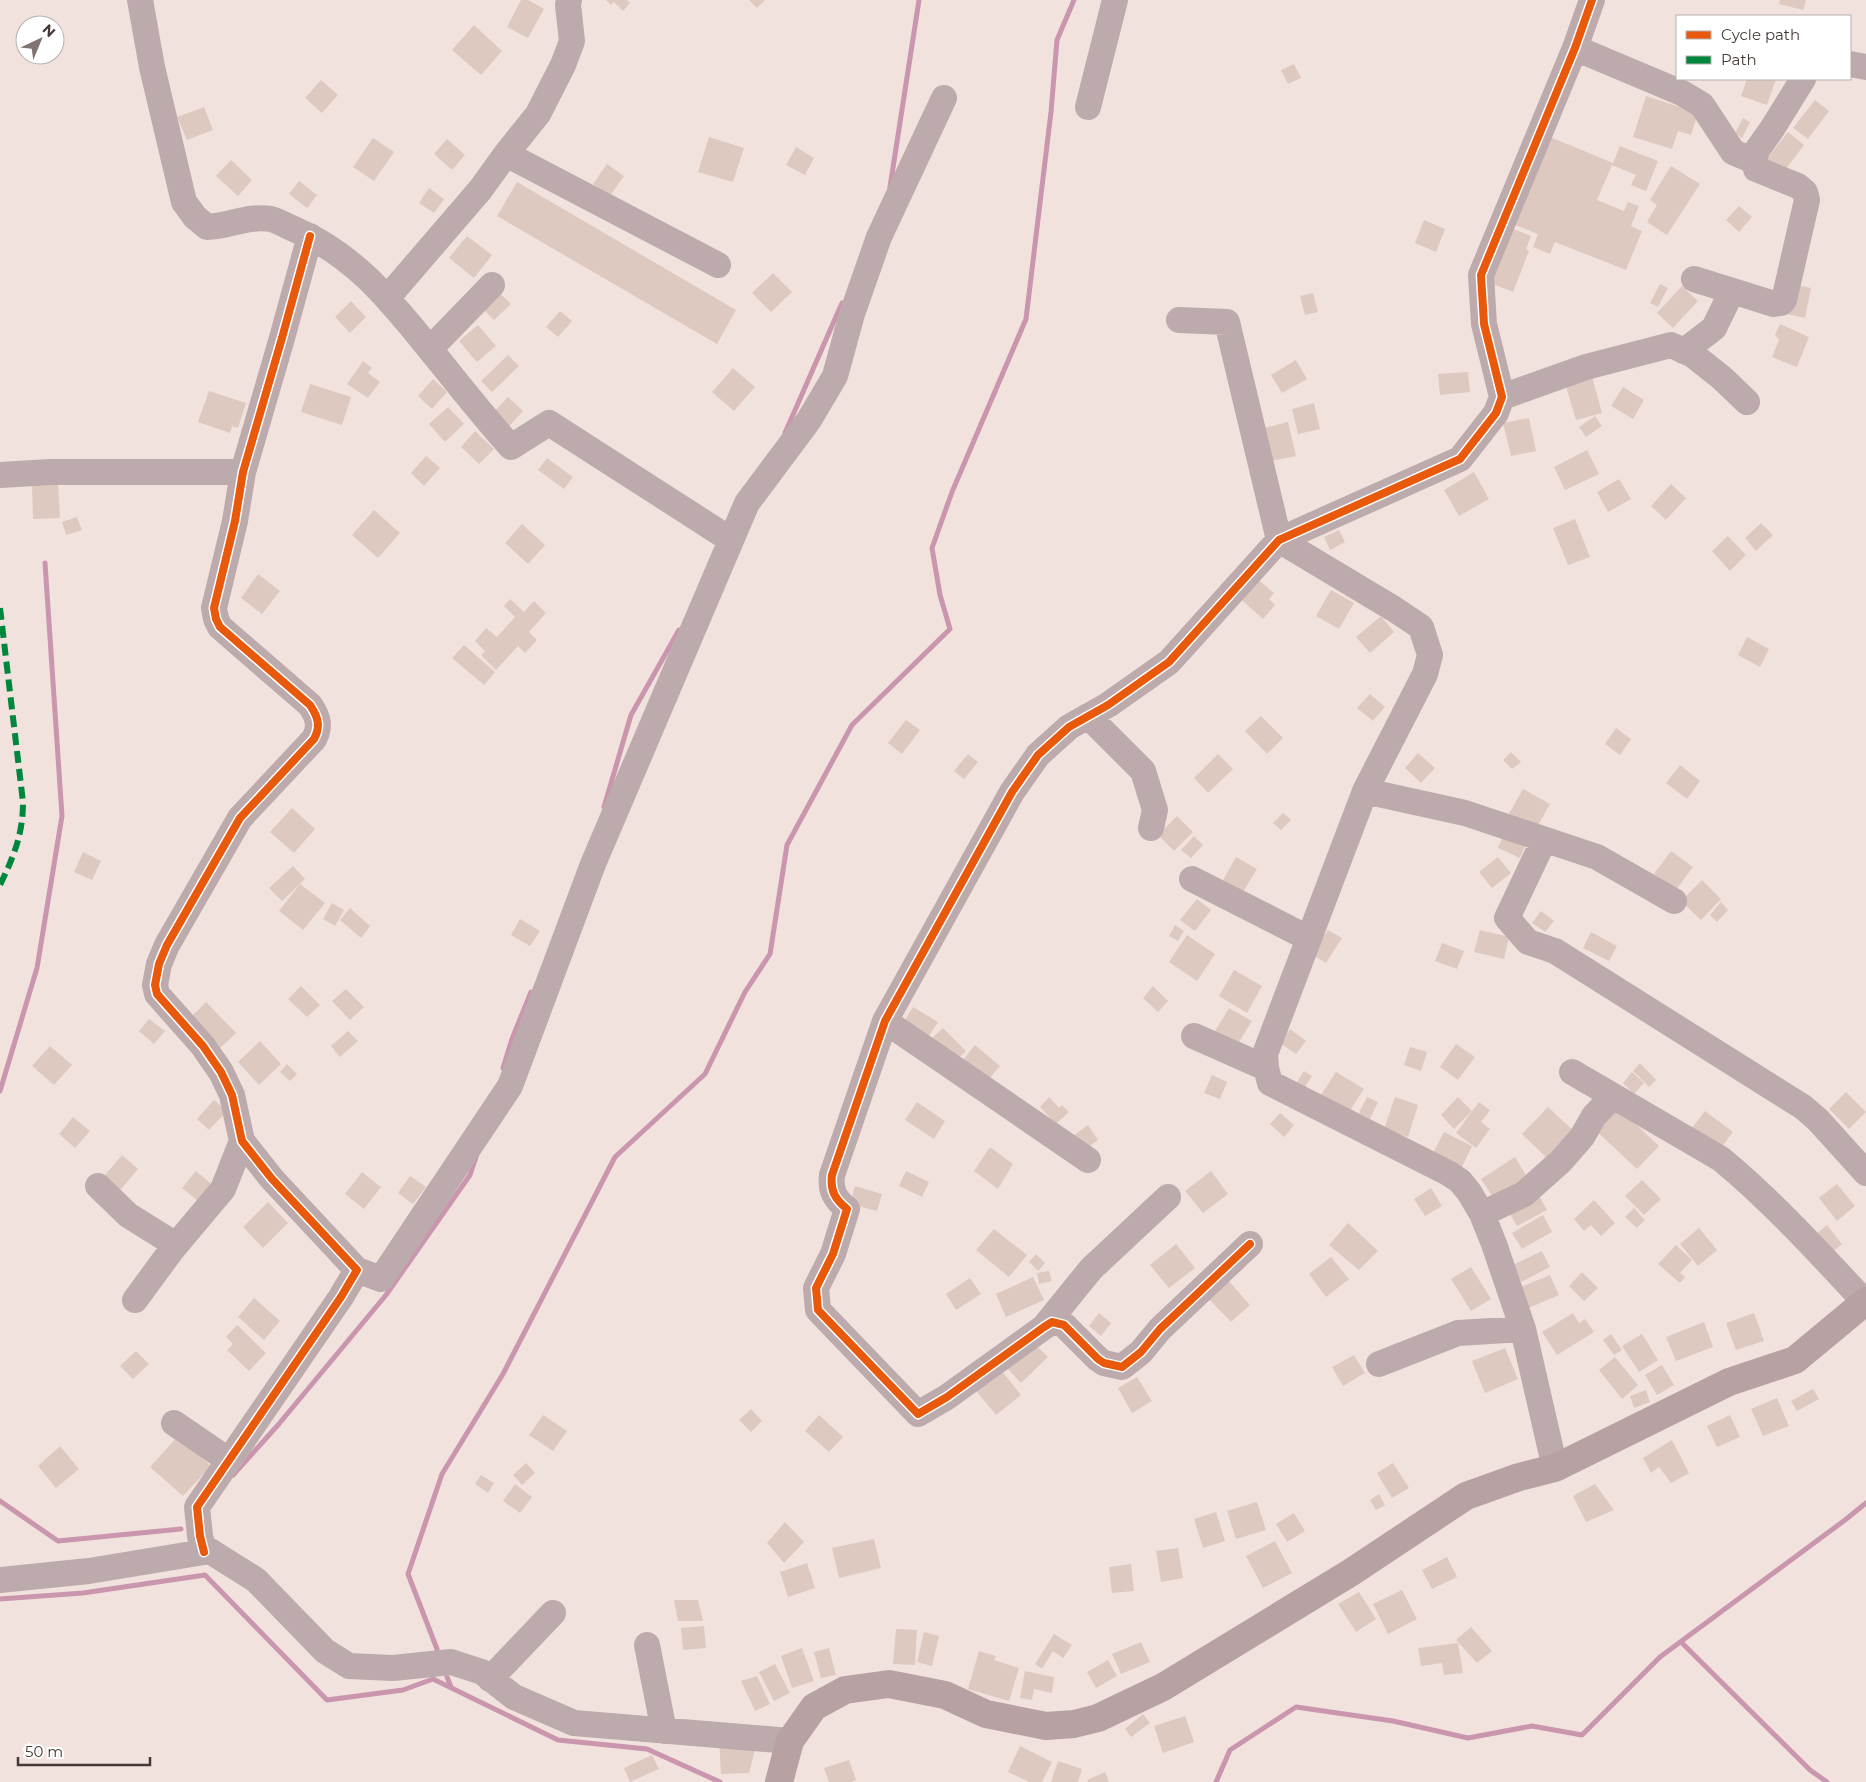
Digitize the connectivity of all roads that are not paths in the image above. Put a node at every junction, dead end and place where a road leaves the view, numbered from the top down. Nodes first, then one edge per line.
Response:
1 (140, 0) edge
2 (570, 0) edge
3 (1116, 0) edge
4 (1592, 0) edge
5 (1575, 48) junction
6 (1851, 64) edge
7 (1866, 67) edge
8 (1802, 80) edge
9 (944, 98) dead end
10 (1088, 107) dead end
11 (506, 154) junction
12 (1754, 161) junction
13 (310, 236) junction
14 (718, 265) dead end
15 (1694, 280) dead end
16 (492, 285) dead end
17 (1732, 291) junction
18 (388, 297) junction
19 (1179, 320) dead end
20 (430, 348) junction
21 (1684, 351) junction
22 (1502, 397) junction
23 (1747, 402) dead end
24 (243, 472) junction
25 (0, 475) edge
26 (731, 540) junction
27 (1279, 540) junction
28 (1088, 716) junction
29 (1365, 791) junction
30 (1151, 828) dead end
31 (1544, 840) junction
32 (1192, 879) dead end
33 (1674, 901) dead end
34 (1308, 938) junction
35 (885, 1021) junction
36 (1194, 1036) dead end
37 (1266, 1068) junction
38 (1572, 1072) dead end
39 (1613, 1096) junction
40 (242, 1141) junction
41 (1088, 1160) dead end
42 (1866, 1174) edge
43 (98, 1186) dead end
44 (1168, 1197) dead end
45 (1482, 1214) junction
46 (1250, 1244) dead end
47 (176, 1245) junction
48 (357, 1270) junction
49 (135, 1300) dead end
50 (1865, 1301) edge
51 (1044, 1327) junction
52 (1523, 1329) junction
53 (1378, 1364) dead end
54 (174, 1423) dead end
55 (228, 1460) junction
56 (1555, 1468) junction
57 (204, 1552) junction
58 (0, 1580) edge
59 (552, 1613) dead end
60 (647, 1645) dead end
61 (490, 1679) junction
62 (664, 1731) junction
63 (790, 1741) junction
64 (779, 1782) edge

1 - 13 street
2 - 11 street
3 - 10 street
4 - 5 street
5 - 12 street
5 - 22 street
6 - 7 street
8 - 12 street
9 - 26 street
11 - 14 street
11 - 18 street
12 - 17 street
13 - 18 street
13 - 24 street
15 - 17 street
16 - 20 street
17 - 21 street
18 - 20 street
19 - 27 street
20 - 26 street
21 - 22 street
21 - 23 street
22 - 27 street
24 - 25 street
24 - 40 street
26 - 48 street
27 - 28 street
27 - 29 street
28 - 30 street
28 - 35 street
29 - 31 street
29 - 34 street
31 - 33 street
31 - 42 street
32 - 34 street
34 - 37 street
35 - 41 street
35 - 51 street
36 - 37 street
37 - 45 street
38 - 39 street
39 - 45 street
39 - 50 street
40 - 47 street
40 - 48 street
43 - 47 street
44 - 51 street
45 - 52 street
46 - 51 street
47 - 49 street
48 - 55 street
50 - 56 main road
52 - 53 street
52 - 56 street
54 - 55 street
55 - 57 street
56 - 63 main road
57 - 58 street
57 - 61 street
59 - 61 street
60 - 62 street
61 - 62 street
62 - 63 street
63 - 64 main road

